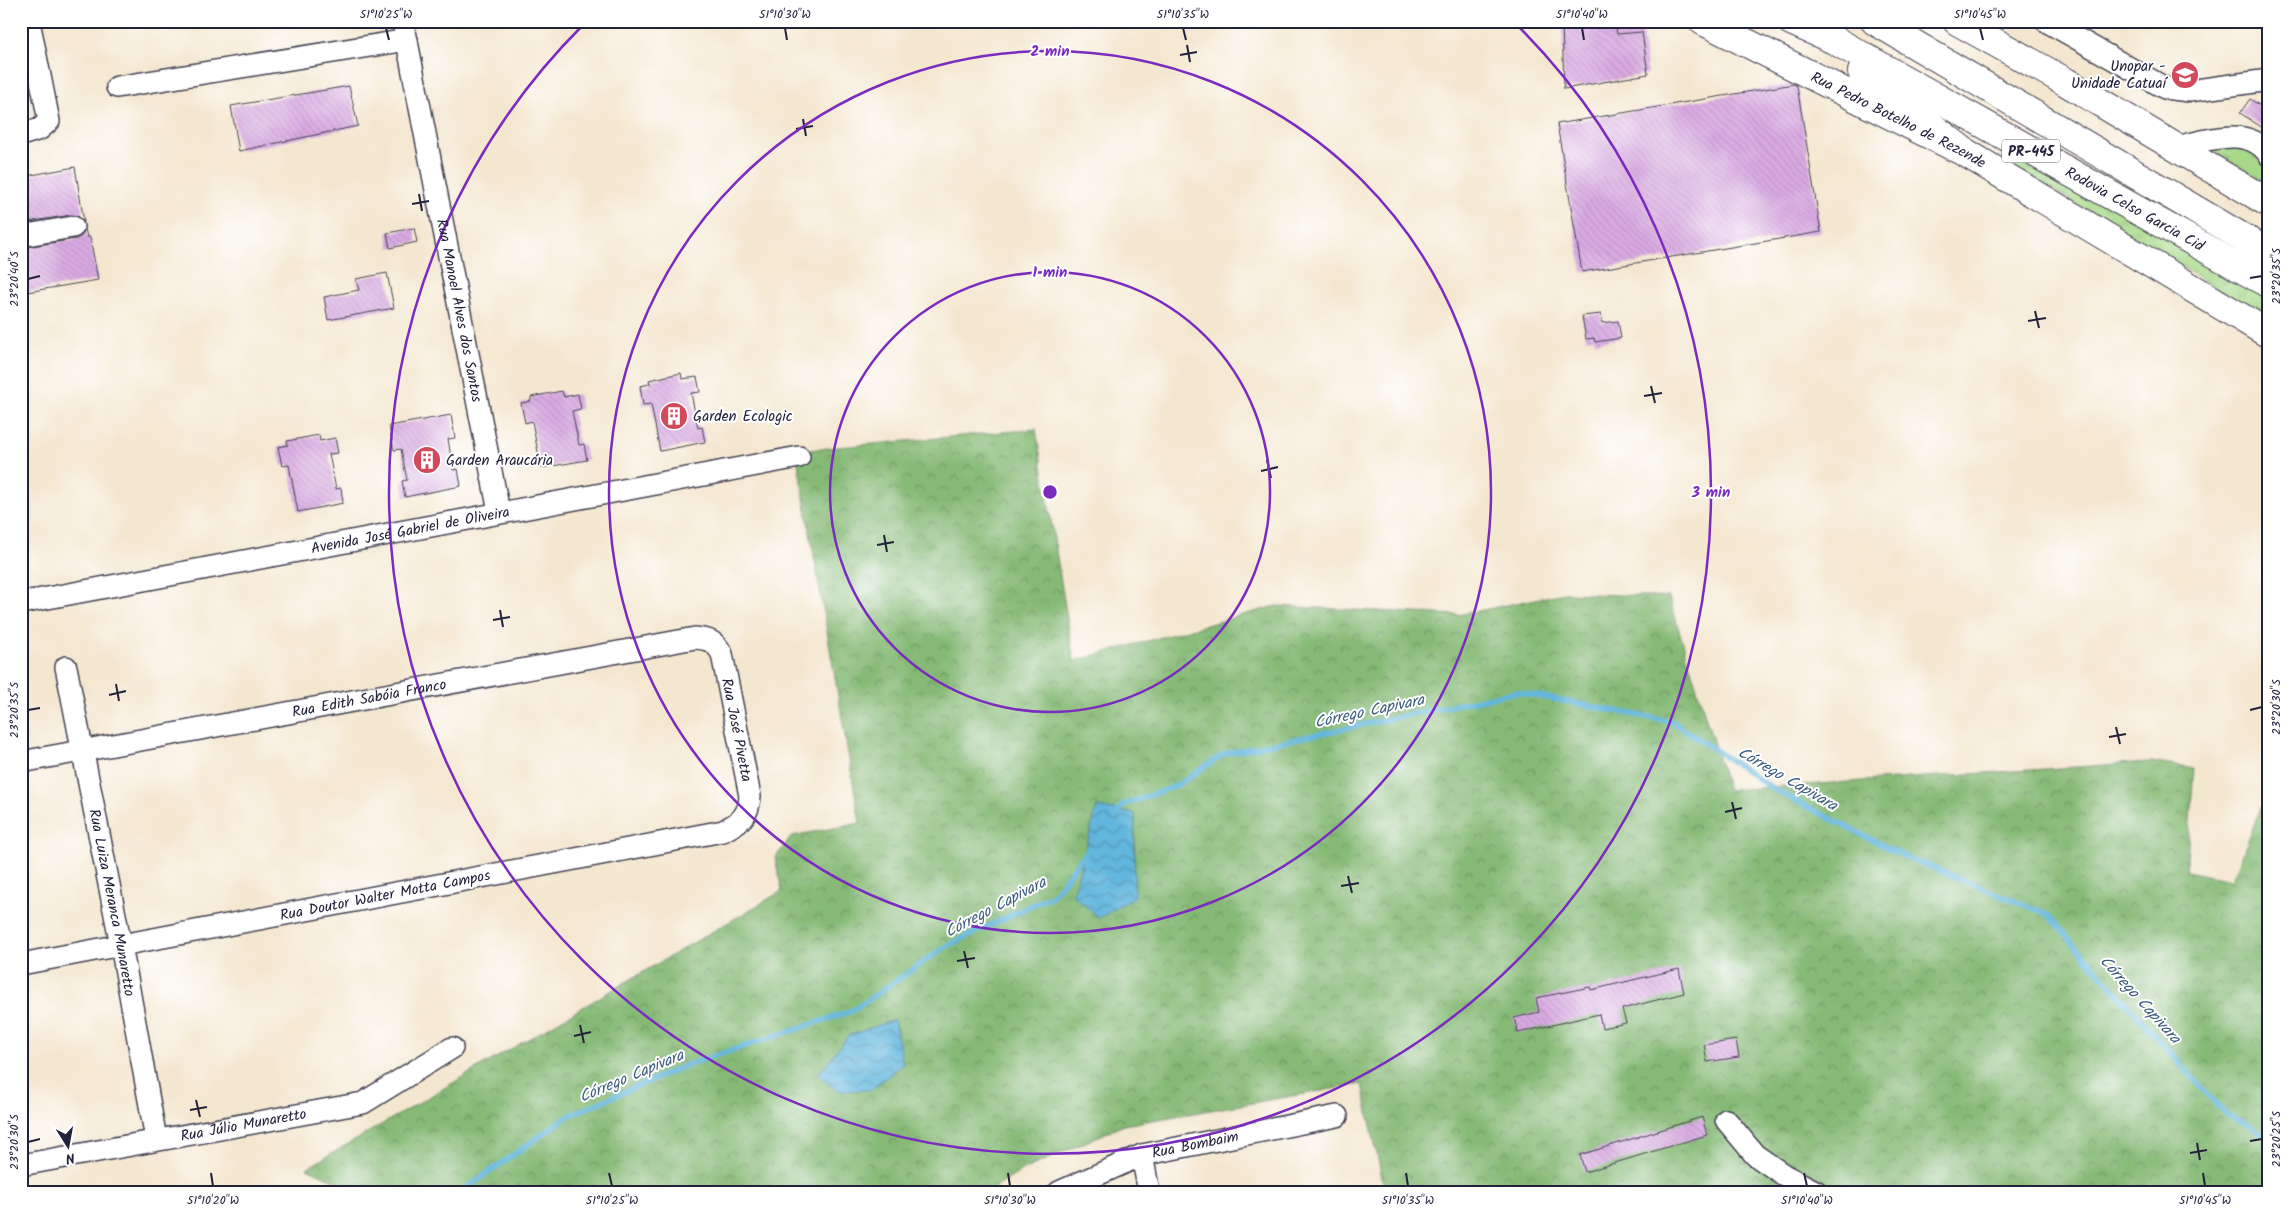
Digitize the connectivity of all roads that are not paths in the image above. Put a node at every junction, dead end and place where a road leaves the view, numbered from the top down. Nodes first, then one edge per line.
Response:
1 (29, 21) edge
2 (1703, 21) edge
3 (1875, 21) edge
4 (1957, 21) edge
5 (2046, 21) edge
6 (1799, 25) edge
7 (405, 31) edge
8 (2269, 80) edge
9 (117, 87) dead end
10 (21, 135) edge
11 (2176, 147) junction
12 (1966, 152) junction
13 (2269, 155) edge
14 (2269, 203) edge
15 (74, 227) dead end
16 (21, 236) edge
17 (2269, 253) edge
18 (2269, 284) edge
19 (2269, 334) edge
20 (799, 457) dead end
21 (499, 512) junction
22 (21, 602) edge
23 (716, 644) joint
24 (66, 667) dead end
25 (83, 751) junction
26 (21, 762) edge
27 (745, 817) joint
28 (121, 945) junction
29 (21, 964) edge
30 (452, 1048) dead end
31 (1337, 1116) dead end
32 (1726, 1120) dead end
33 (156, 1139) junction
34 (1142, 1155) junction
35 (21, 1164) edge
36 (1059, 1192) edge
37 (1149, 1192) edge
38 (1817, 1192) edge

1 - 10 street
2 - 12 main road, Rua Pedro Botelho de Rezende
3 - 17 main road, Rodovia Celso Garcia Cid / PR-445
4 - 11 main road
5 - 8 street
6 - 12 main road
6 - 18 main road, Rodovia Celso Garcia Cid / PR-445
7 - 9 street
7 - 21 street, Rua Manoel Alves dos Santos
11 - 13 street
11 - 14 main road
12 - 19 main road, Rua Pedro Botelho de Rezende
15 - 16 street
20 - 21 street, Avenida José Gabriel de Oliveira
21 - 22 street, Avenida José Gabriel de Oliveira
23 - 25 street, Rua Edith Sabóia Franco
23 - 27 street, Rua José Pivetta
24 - 25 street, Rua Luiza Meranca Munaretto
25 - 26 street, Rua Edith Sabóia Franco
25 - 28 street, Rua Luiza Meranca Munaretto
27 - 28 street, Rua Doutor Walter Motta Campos
28 - 29 street, Rua Doutor Walter Motta Campos
28 - 33 street, Rua Luiza Meranca Munaretto
30 - 33 street, Rua Júlio Munaretto
31 - 34 street, Rua Bombaim
32 - 38 street
33 - 35 street, Rua Júlio Munaretto
34 - 36 street, Rua Bombaim
34 - 37 street

